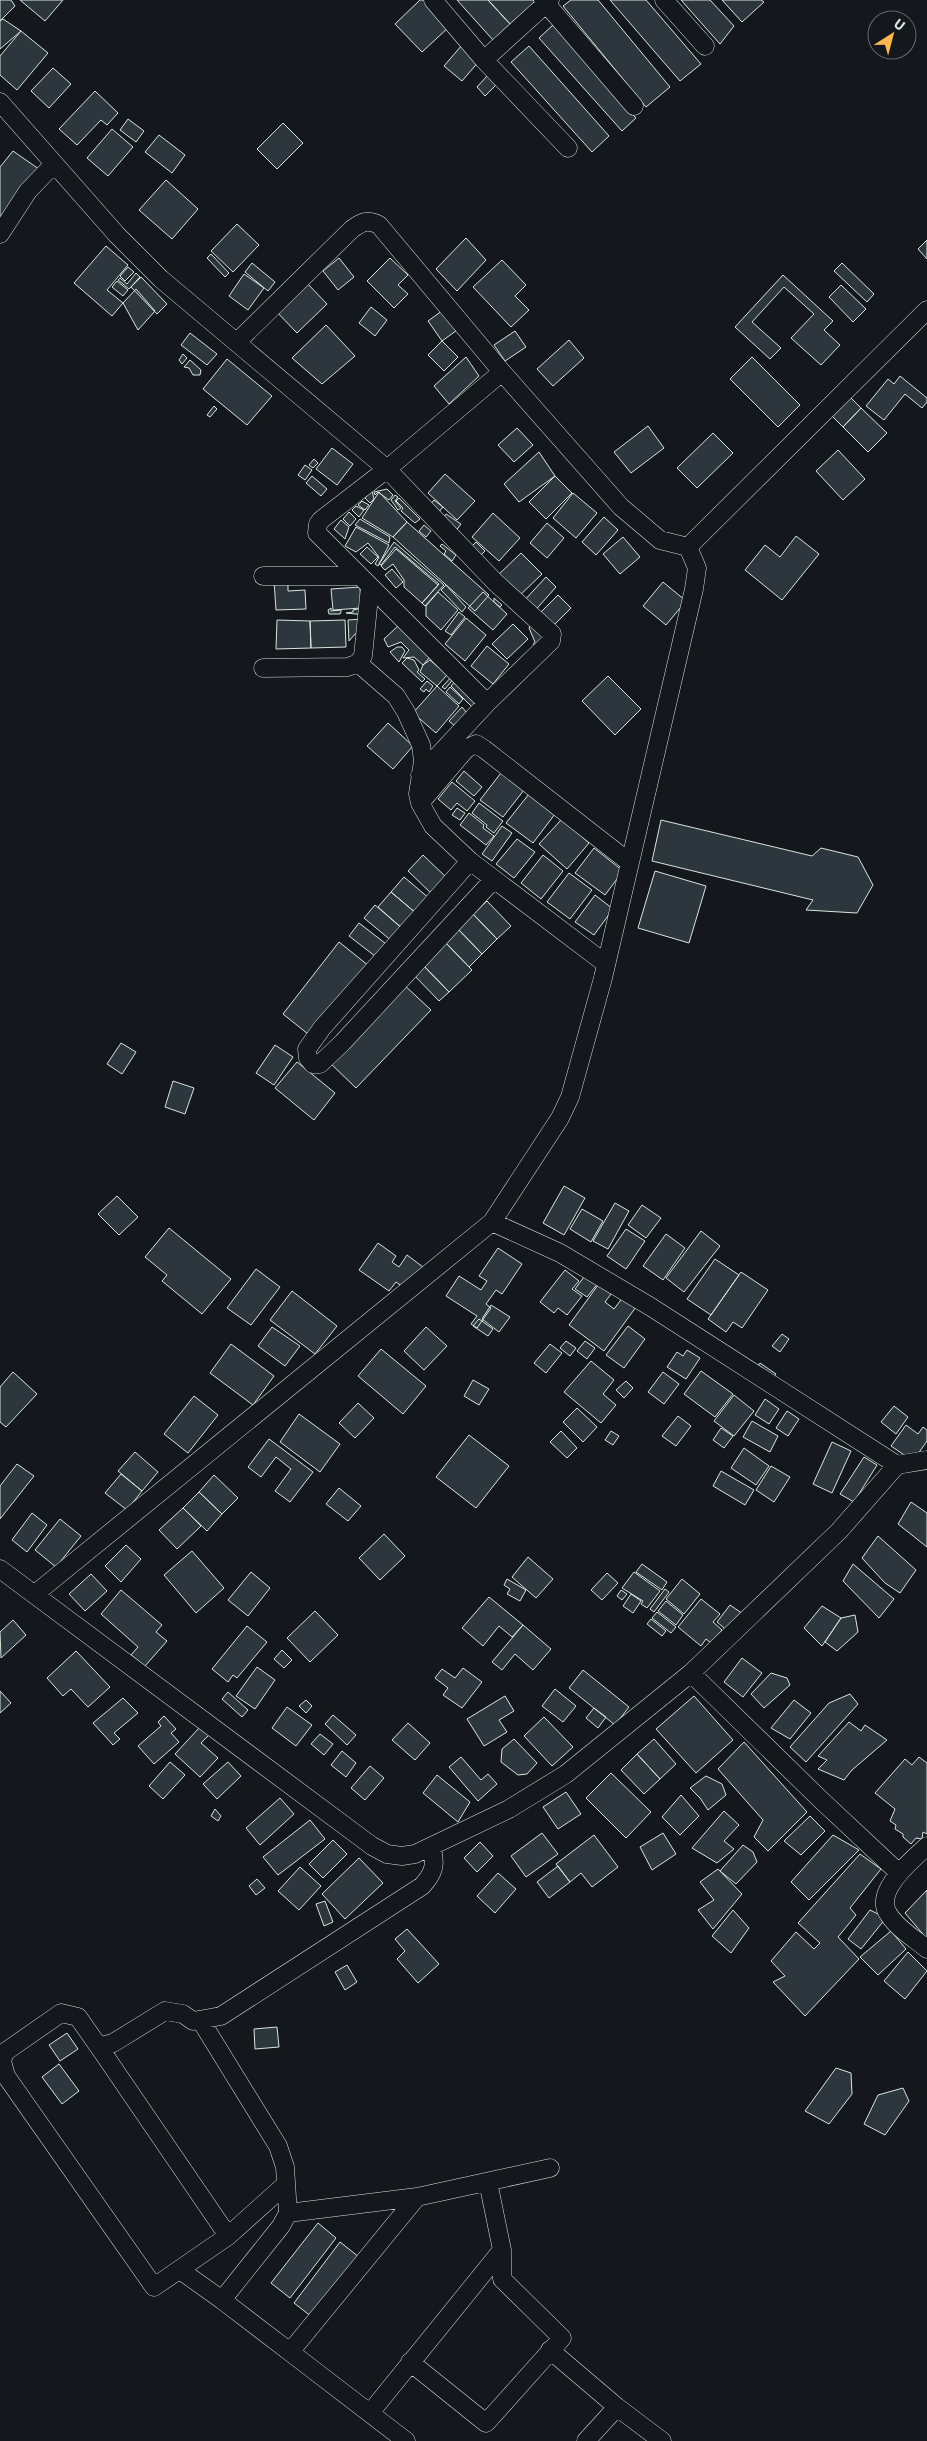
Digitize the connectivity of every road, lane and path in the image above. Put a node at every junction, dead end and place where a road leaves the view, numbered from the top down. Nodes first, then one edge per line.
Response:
1 (433, 0) edge
2 (664, 0) edge
3 (546, 1) edge
4 (705, 46) dead end
5 (484, 60) junction
6 (0, 102) edge
7 (634, 106) dead end
8 (568, 148) dead end
9 (54, 164) junction
10 (0, 234) edge
11 (927, 310) edge
12 (237, 342) junction
13 (502, 372) junction
14 (387, 469) junction
15 (688, 547) junction
16 (263, 576) dead end
17 (365, 582) junction
18 (358, 663) junction
19 (263, 668) dead end
20 (487, 703) junction
21 (420, 775) junction
22 (420, 803) junction
23 (470, 861) junction
24 (629, 862) junction
25 (494, 879) junction
26 (606, 964) junction
27 (492, 1222) junction
28 (927, 1460) edge
29 (897, 1465) junction
30 (0, 1569) edge
31 (36, 1594) junction
32 (691, 1673) junction
33 (927, 1846) edge
34 (432, 1848) junction
35 (898, 1872) junction
36 (927, 1949) edge
37 (201, 2021) junction
38 (99, 2047) junction
39 (550, 2168) dead end
40 (488, 2182) junction
41 (286, 2184) junction
42 (417, 2197) junction
43 (288, 2213) junction
44 (228, 2236) junction
45 (502, 2250) junction
46 (180, 2270) junction
47 (222, 2300) junction
48 (550, 2350) junction
49 (290, 2352) junction
50 (410, 2362) junction
51 (617, 2407) junction
52 (370, 2413) junction
53 (406, 2441) edge
54 (586, 2441) edge
55 (662, 2441) edge

1 - 5 street
2 - 4 street
3 - 5 street
3 - 7 street
5 - 8 street
6 - 9 street
9 - 10 street
9 - 12 street
11 - 15 street
12 - 13 street
12 - 14 street
13 - 14 street
13 - 15 street
14 - 17 street
14 - 20 street
15 - 24 street
16 - 17 street
17 - 18 street
17 - 20 street
18 - 19 street
18 - 21 street
20 - 21 street
21 - 22 street
22 - 23 street
22 - 24 street
23 - 25 street
23 - 25 street
24 - 26 street
25 - 26 street
26 - 27 street
27 - 29 street
27 - 31 street
28 - 29 street
29 - 32 street
30 - 31 street
31 - 34 street
32 - 34 street
32 - 35 street
33 - 35 street
34 - 37 street
35 - 36 street
37 - 38 street
37 - 41 street
38 - 44 street
38 - 46 street
39 - 40 street
40 - 42 street
40 - 45 street
41 - 43 street
41 - 44 street
42 - 43 street
42 - 49 street
43 - 47 street
44 - 46 street
45 - 48 street
45 - 50 street
46 - 47 street
47 - 49 street
48 - 50 street
48 - 51 street
49 - 52 street
50 - 52 street
51 - 54 street
51 - 55 street
52 - 53 street

